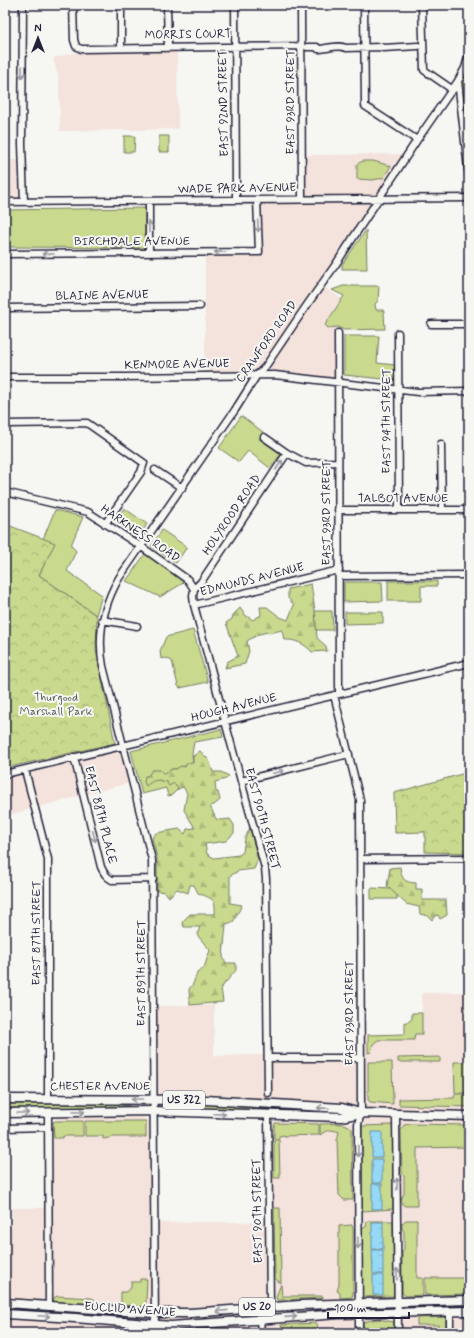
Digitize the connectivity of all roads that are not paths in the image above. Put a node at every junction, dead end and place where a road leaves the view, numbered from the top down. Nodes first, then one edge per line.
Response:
1 (23, 5) edge
2 (74, 5) edge
3 (121, 5) edge
4 (167, 5) edge
5 (235, 5) edge
6 (301, 5) edge
7 (364, 5) edge
8 (422, 5) edge
9 (235, 46) junction
10 (304, 46) junction
11 (418, 46) dead end
12 (121, 47) junction
13 (168, 47) junction
14 (364, 47) junction
15 (469, 54) edge
16 (458, 81) junction
17 (453, 90) junction
18 (417, 140) junction
19 (469, 177) edge
20 (469, 198) edge
21 (302, 199) junction
22 (378, 199) junction
23 (236, 200) junction
24 (257, 200) junction
25 (149, 201) junction
26 (5, 202) edge
27 (24, 202) junction
28 (149, 253) junction
29 (5, 254) edge
30 (200, 306) dead end
31 (5, 308) edge
32 (431, 324) dead end
33 (469, 324) edge
34 (338, 333) dead end
35 (398, 333) dead end
36 (257, 375) junction
37 (5, 377) edge
38 (338, 383) junction
39 (398, 390) junction
40 (469, 391) edge
41 (5, 424) edge
42 (264, 437) dead end
43 (440, 444) dead end
44 (287, 453) junction
45 (338, 462) junction
46 (155, 470) dead end
47 (182, 488) junction
48 (5, 492) edge
49 (338, 510) junction
50 (399, 510) junction
51 (442, 510) junction
52 (469, 510) edge
53 (105, 524) junction
54 (141, 547) junction
55 (338, 573) junction
56 (469, 575) edge
57 (194, 589) junction
58 (194, 605) junction
59 (102, 620) junction
60 (137, 626) dead end
61 (469, 663) edge
62 (337, 694) junction
63 (225, 721) junction
64 (123, 747) junction
65 (349, 754) junction
66 (74, 758) junction
67 (24, 770) junction
68 (5, 774) edge
69 (241, 781) junction
70 (469, 858) edge
71 (360, 859) junction
72 (153, 879) junction
73 (268, 1058) junction
74 (361, 1058) junction
75 (268, 1093) dead end
76 (5, 1099) edge
77 (48, 1099) junction
78 (153, 1099) junction
79 (153, 1111) junction
80 (5, 1113) edge
81 (48, 1113) junction
82 (361, 1113) junction
83 (396, 1114) junction
84 (268, 1116) junction
85 (469, 1116) edge
86 (48, 1127) junction
87 (5, 1128) edge
88 (469, 1300) edge
89 (358, 1302) junction
90 (398, 1302) junction
91 (5, 1303) edge
92 (48, 1306) junction
93 (270, 1306) junction
94 (469, 1311) edge
95 (155, 1312) junction
96 (450, 1312) junction
97 (398, 1313) junction
98 (5, 1314) edge
99 (358, 1314) junction
100 (260, 1319) junction
101 (155, 1329) edge
102 (261, 1333) edge
103 (359, 1333) edge
104 (398, 1333) edge
105 (450, 1333) edge

1 -> 27 street
2 - 12 street, MORRIS COURT
3 - 12 street
4 - 13 street
5 - 9 street, EAST 92ND STREET
6 - 10 street, EAST 93RD STREET
7 - 14 street
8 - 17 street
9 - 10 street, MORRIS COURT
9 - 13 street, MORRIS COURT
9 - 23 street, EAST 92ND STREET
10 - 14 street, MORRIS COURT
10 - 21 street, EAST 93RD STREET
11 - 14 street, MORRIS COURT
12 - 13 street, MORRIS COURT
14 - 18 street
15 - 16 street, CRAWFORD ROAD
16 - 17 street, CRAWFORD ROAD
16 - 19 street
17 - 18 street, CRAWFORD ROAD
18 - 22 street, CRAWFORD ROAD
20 - 22 street, WADE PARK AVENUE
21 - 22 street, WADE PARK AVENUE
21 - 24 street, WADE PARK AVENUE
22 - 36 street, CRAWFORD ROAD
23 - 24 street, WADE PARK AVENUE
23 - 25 street, WADE PARK AVENUE
24 -> 28 street, BIRCHDALE AVENUE
25 - 27 street, WADE PARK AVENUE
28 -> 25 street
26 - 27 street, WADE PARK AVENUE
28 -> 29 street, BIRCHDALE AVENUE
30 - 31 street, BLAINE AVENUE
32 - 33 street
34 - 38 street, EAST 93RD STREET
35 - 39 street, EAST 94TH STREET
36 - 37 street, KENMORE AVENUE
36 - 38 street, KENMORE AVENUE
36 - 47 street, CRAWFORD ROAD
38 - 39 street, KENMORE AVENUE
38 - 45 street, EAST 93RD STREET
39 - 40 street, KENMORE AVENUE
39 - 50 street, EAST 94TH STREET
41 - 53 street
42 - 44 street
43 - 51 street
44 - 45 street
57 -> 44 street, HOLYROOD ROAD
45 - 49 street, EAST 93RD STREET
46 - 47 street
47 - 54 street, CRAWFORD ROAD
48 - 53 street, HARKNESS ROAD
49 - 50 street, TALBOT AVENUE
49 - 55 street, EAST 93RD STREET
50 - 51 street, TALBOT AVENUE
51 - 52 street, TALBOT AVENUE
53 - 54 street, HARKNESS ROAD
54 - 57 street, HARKNESS ROAD
54 - 59 street, CRAWFORD ROAD
55 - 56 street, EDMUNDS AVENUE
55 - 58 street, EDMUNDS AVENUE
55 - 62 street, EAST 93RD STREET
57 - 58 street
58 - 63 street, EAST 90TH STREET
59 - 60 street
59 - 64 street, EAST 89TH STREET
61 - 62 street, HOUGH AVENUE
62 - 63 street, HOUGH AVENUE
62 - 65 street, EAST 93RD STREET
63 - 64 street, HOUGH AVENUE
63 - 69 street, EAST 90TH STREET
64 - 66 street, HOUGH AVENUE
64 - 72 street, EAST 89TH STREET
69 -> 65 street
65 - 71 street, EAST 93RD STREET
66 - 67 street, HOUGH AVENUE
66 -> 72 street, EAST 88TH PLACE
67 - 68 street, HOUGH AVENUE
67 - 77 street, EAST 87TH STREET
69 - 73 street, EAST 90TH STREET
70 - 71 street
71 - 74 street, EAST 93RD STREET
72 - 78 street, EAST 89TH STREET
73 - 74 street
73 - 75 street, EAST 90TH STREET
74 - 82 street, EAST 93RD STREET
76 - 77 main road, CHESTER AVENUE / US 322
78 -> 77 main road, CHESTER AVENUE / US 322
78 - 79 street, EAST 89TH STREET
82 -> 78 main road, CHESTER AVENUE / US 322
81 -> 79 main road, CHESTER AVENUE / US 322
79 -> 84 main road, CHESTER AVENUE / US 322
79 - 95 street, EAST 89TH STREET
80 -> 81 main road, CHESTER AVENUE / US 322
81 - 86 street
82 - 83 main road, CHESTER AVENUE / US 322
82 - 84 main road, CHESTER AVENUE / US 322
82 -> 89 street, EAST 93RD STREET
83 - 85 main road, CHESTER AVENUE / US 322
90 -> 83 street
84 - 93 street, EAST 90TH STREET
86 - 87 street
86 - 92 street
88 - 90 main road, EUCLID AVENUE / US 20
89 - 90 main road, EUCLID AVENUE / US 20
89 - 93 main road, EUCLID AVENUE / US 20
89 - 99 street, EAST 93RD STREET
90 - 97 street
91 - 92 main road, EUCLID AVENUE / US 20
92 - 95 main road, EUCLID AVENUE / US 20
93 -> 95 main road, EUCLID AVENUE / US 20
94 - 96 main road, EUCLID AVENUE / US 20
95 - 101 street, EAST 89TH STREET
96 - 97 main road, EUCLID AVENUE / US 20
96 - 105 street
97 - 99 main road, EUCLID AVENUE / US 20
97 - 104 street
98 -> 101 main road, EUCLID AVENUE / US 20
100 -> 99 main road, EUCLID AVENUE / US 20
99 - 103 street, EAST 93RD STREET
100 - 101 main road, EUCLID AVENUE / US 20
100 - 102 street

